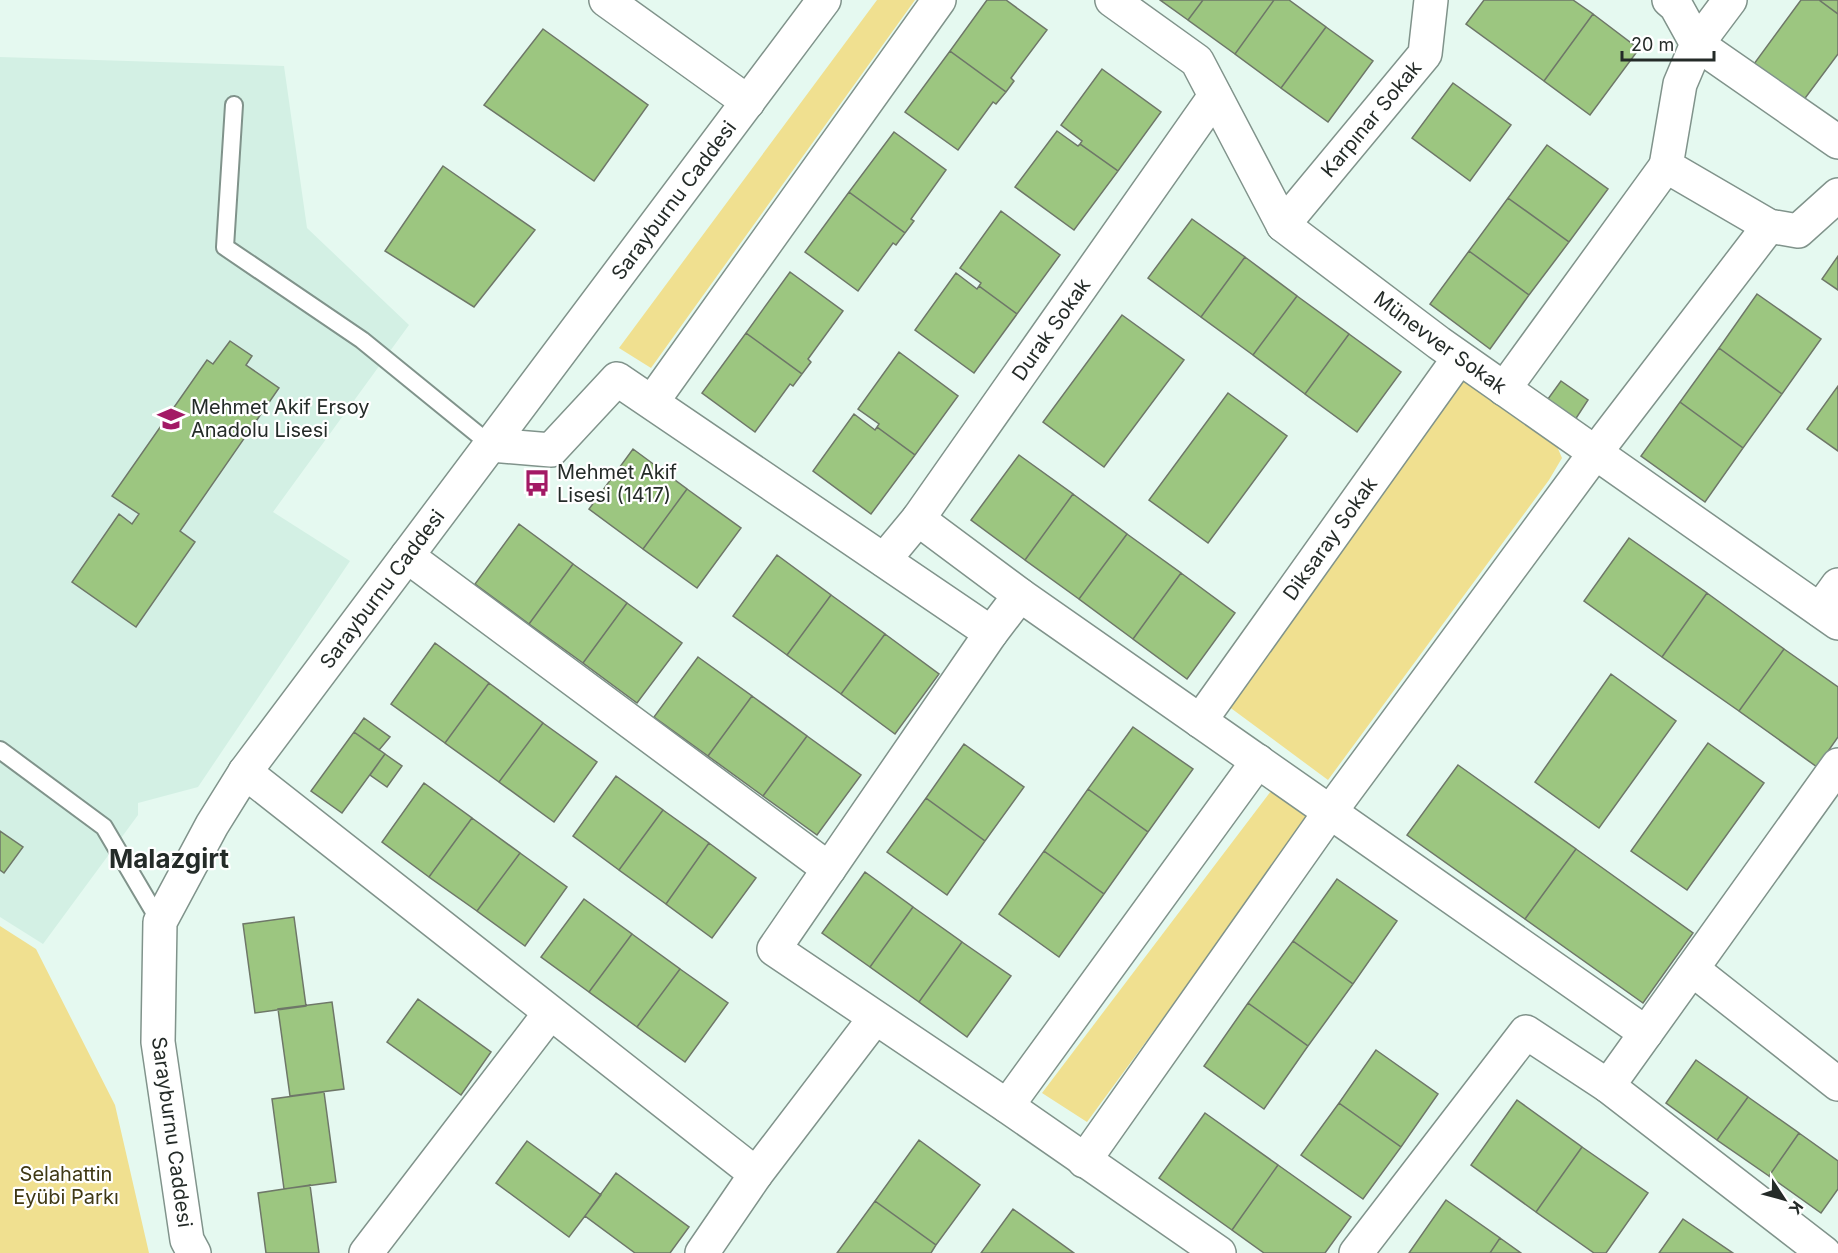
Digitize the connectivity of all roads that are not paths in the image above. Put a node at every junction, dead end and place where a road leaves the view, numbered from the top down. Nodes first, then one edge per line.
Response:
1 (606, 0) edge
2 (824, 0) edge
3 (939, 0) edge
4 (1112, 0) edge
5 (1431, 0) edge
6 (1669, 0) edge
7 (1730, 0) edge
8 (1697, 44) junction
9 (1215, 96) junction
10 (748, 102) junction
11 (234, 105) dead end
12 (1838, 142) edge
13 (1666, 166) junction
14 (1838, 195) edge
15 (1283, 225) junction
16 (1769, 226) junction
17 (1460, 358) junction
18 (1504, 389) junction
19 (652, 402) junction
20 (491, 445) junction
21 (1595, 453) junction
22 (918, 519) junction
23 (407, 556) junction
24 (884, 560) junction
25 (1020, 595) junction
26 (1832, 606) edge
27 (991, 633) junction
28 (1200, 721) junction
29 (0, 750) edge
30 (1258, 761) junction
31 (1838, 765) edge
32 (245, 772) junction
33 (1330, 812) junction
34 (829, 869) junction
35 (160, 922) junction
36 (1692, 969) junction
37 (550, 1013) junction
38 (875, 1018) junction
39 (1646, 1034) junction
40 (1838, 1084) edge
41 (1608, 1086) junction
42 (1007, 1106) junction
43 (1084, 1161) junction
44 (756, 1174) junction
45 (1205, 1249) edge
46 (1360, 1252) edge
47 (194, 1253) edge
48 (366, 1253) edge
49 (702, 1253) edge
50 (1824, 1253) edge

1 - 10 street
2 - 10 street, Sarayburnu Caddesi
3 - 19 street
4 - 9 street, Münevver Sokak
5 - 15 street, Karpınar Sokak
6 - 8 street
7 - 8 street
8 - 12 street
8 - 13 street
9 - 15 street, Münevver Sokak
9 - 22 street, Durak Sokak
10 - 20 street, Sarayburnu Caddesi
11 - 20 lane
13 - 16 street
13 - 18 street
14 - 16 street
15 - 17 street, Münevver Sokak
16 - 21 street
17 - 18 street, Münevver Sokak
17 - 28 street, Diksaray Sokak
18 - 21 street, Münevver Sokak
19 - 20 street
19 - 24 street
20 - 23 street, Sarayburnu Caddesi
21 - 26 street, Münevver Sokak
21 - 33 street
22 - 24 street, Durak Sokak
22 - 25 street
23 - 32 street, Sarayburnu Caddesi
23 - 34 street
24 - 27 street
25 - 27 street
25 - 28 street
27 - 34 street
28 - 30 street
29 - 35 lane
30 - 33 street
30 - 42 street
31 - 36 street
32 - 35 street, Sarayburnu Caddesi
32 - 37 street
33 - 39 street
33 - 43 street
34 - 38 street
35 - 47 street, Sarayburnu Caddesi
36 - 39 street
36 - 40 street
37 - 44 street
37 - 48 street
38 - 42 street
38 - 44 street
39 - 41 street
41 - 46 street
41 - 50 street
42 - 43 street
43 - 45 street
44 - 49 street

